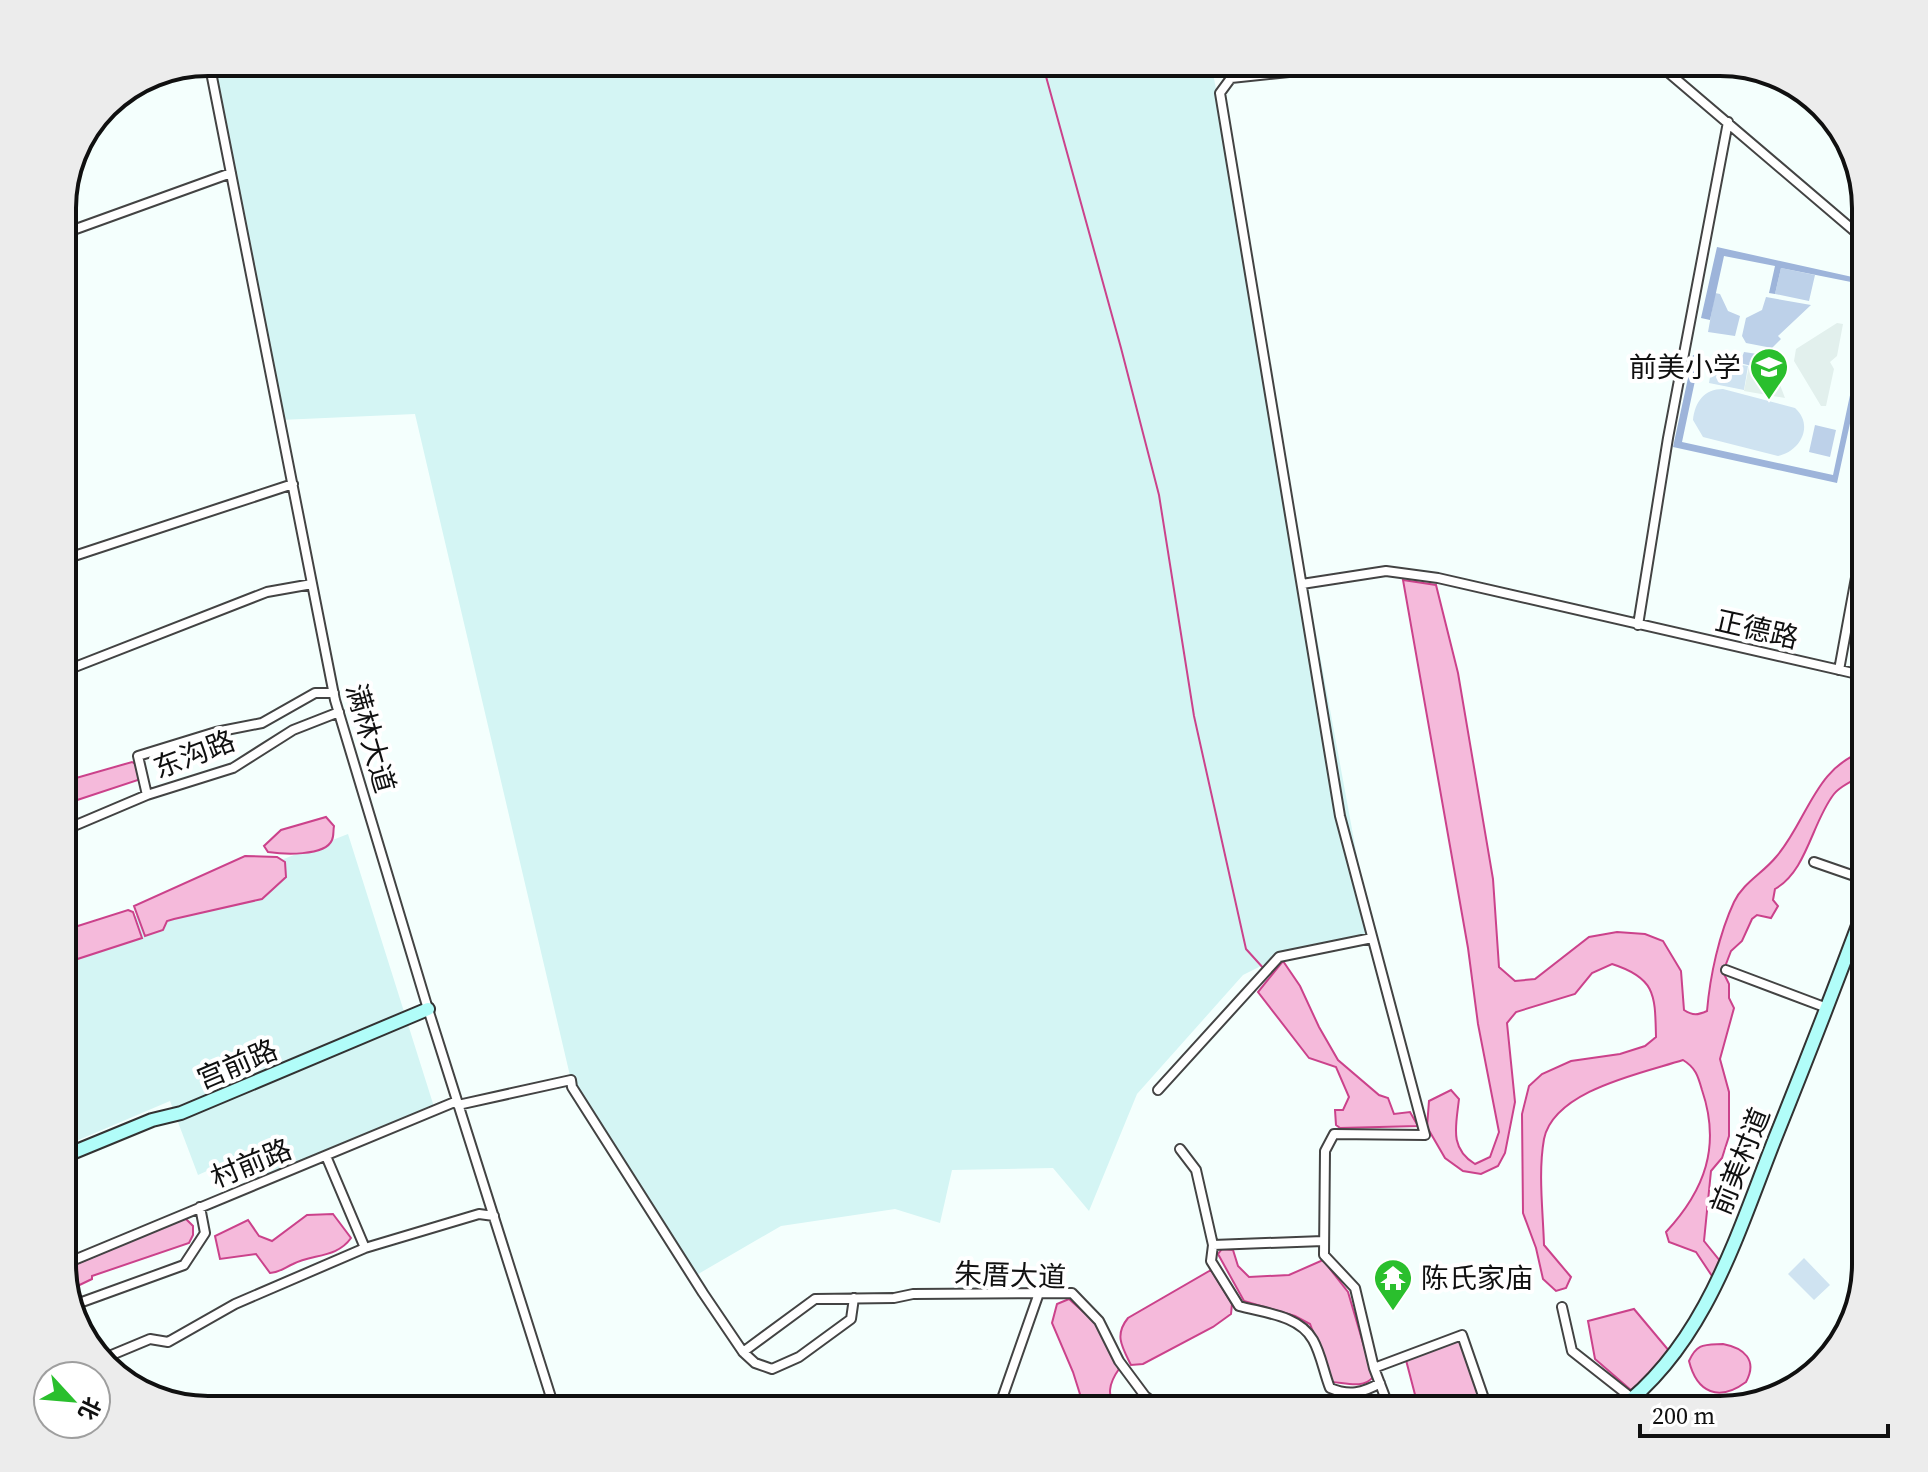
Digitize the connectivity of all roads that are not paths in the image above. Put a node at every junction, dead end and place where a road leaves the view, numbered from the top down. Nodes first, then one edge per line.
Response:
1 (212, 76) edge
2 (1250, 76) edge
3 (1673, 76) edge
4 (1728, 122) junction
5 (231, 173) junction
6 (76, 229) edge
7 (1852, 229) edge
8 (293, 484) junction
9 (76, 555) edge
10 (312, 584) junction
11 (1302, 584) junction
12 (1852, 599) edge
13 (1638, 625) junction
14 (76, 667) edge
15 (1839, 670) junction
16 (1852, 673) edge
17 (334, 693) junction
18 (339, 712) junction
19 (147, 795) junction
20 (76, 825) edge
21 (1814, 862) dead end
22 (1852, 875) edge
23 (1372, 938) junction
24 (1852, 941) edge
25 (1726, 970) dead end
26 (1827, 1008) junction
27 (428, 1009) junction
28 (1158, 1090) dead end
29 (458, 1103) junction
30 (1180, 1149) dead end
31 (76, 1151) edge
32 (326, 1156) junction
33 (200, 1207) junction
34 (494, 1216) junction
35 (1323, 1241) junction
36 (1213, 1245) junction
37 (365, 1248) junction
38 (76, 1259) edge
39 (1039, 1293) junction
40 (851, 1298) junction
41 (82, 1302) edge
42 (1562, 1307) dead end
43 (743, 1352) junction
44 (113, 1355) edge
45 (1374, 1368) junction
46 (1380, 1383) junction
47 (551, 1396) edge
48 (1003, 1396) edge
49 (1145, 1396) edge
50 (1385, 1396) edge
51 (1483, 1396) edge
52 (1629, 1396) edge
53 (1636, 1396) edge

1 - 5 street, 满林大道
2 - 11 street
3 - 4 street
4 - 7 street
4 - 13 street
5 - 6 street
5 - 8 street, 满林大道
8 - 9 street
8 - 10 street, 满林大道
10 - 14 street
10 - 17 street, 满林大道
11 - 13 street, 正德路
11 - 23 street
12 - 15 street
13 - 15 street, 正德路
15 - 16 street, 正德路
17 - 18 street, 满林大道
17 - 19 street
18 - 19 street, 东沟路
18 - 27 street, 满林大道
19 - 20 street, 东沟路
21 - 22 street
23 - 28 street
23 - 35 street
24 - 26 street, 前美村道
25 - 26 street
26 - 53 street, 前美村道
27 - 29 street, 满林大道
27 - 31 street, 宫前路
29 - 32 street, 村前路
29 - 34 street, 满林大道
29 - 43 street, 村前路
30 - 36 street
32 - 33 street, 村前路
32 - 37 street
33 - 38 street, 村前路
33 - 41 street
34 - 37 street
34 - 47 street, 满林大道
35 - 36 street
35 - 45 street
36 - 46 street
37 - 44 street
39 - 40 street, 朱厝大道
39 - 48 street
39 - 49 street, 朱厝大道
40 - 43 street, 朱厝大道
40 - 43 street
42 - 52 street
45 - 46 street
45 - 51 street
46 - 50 street

